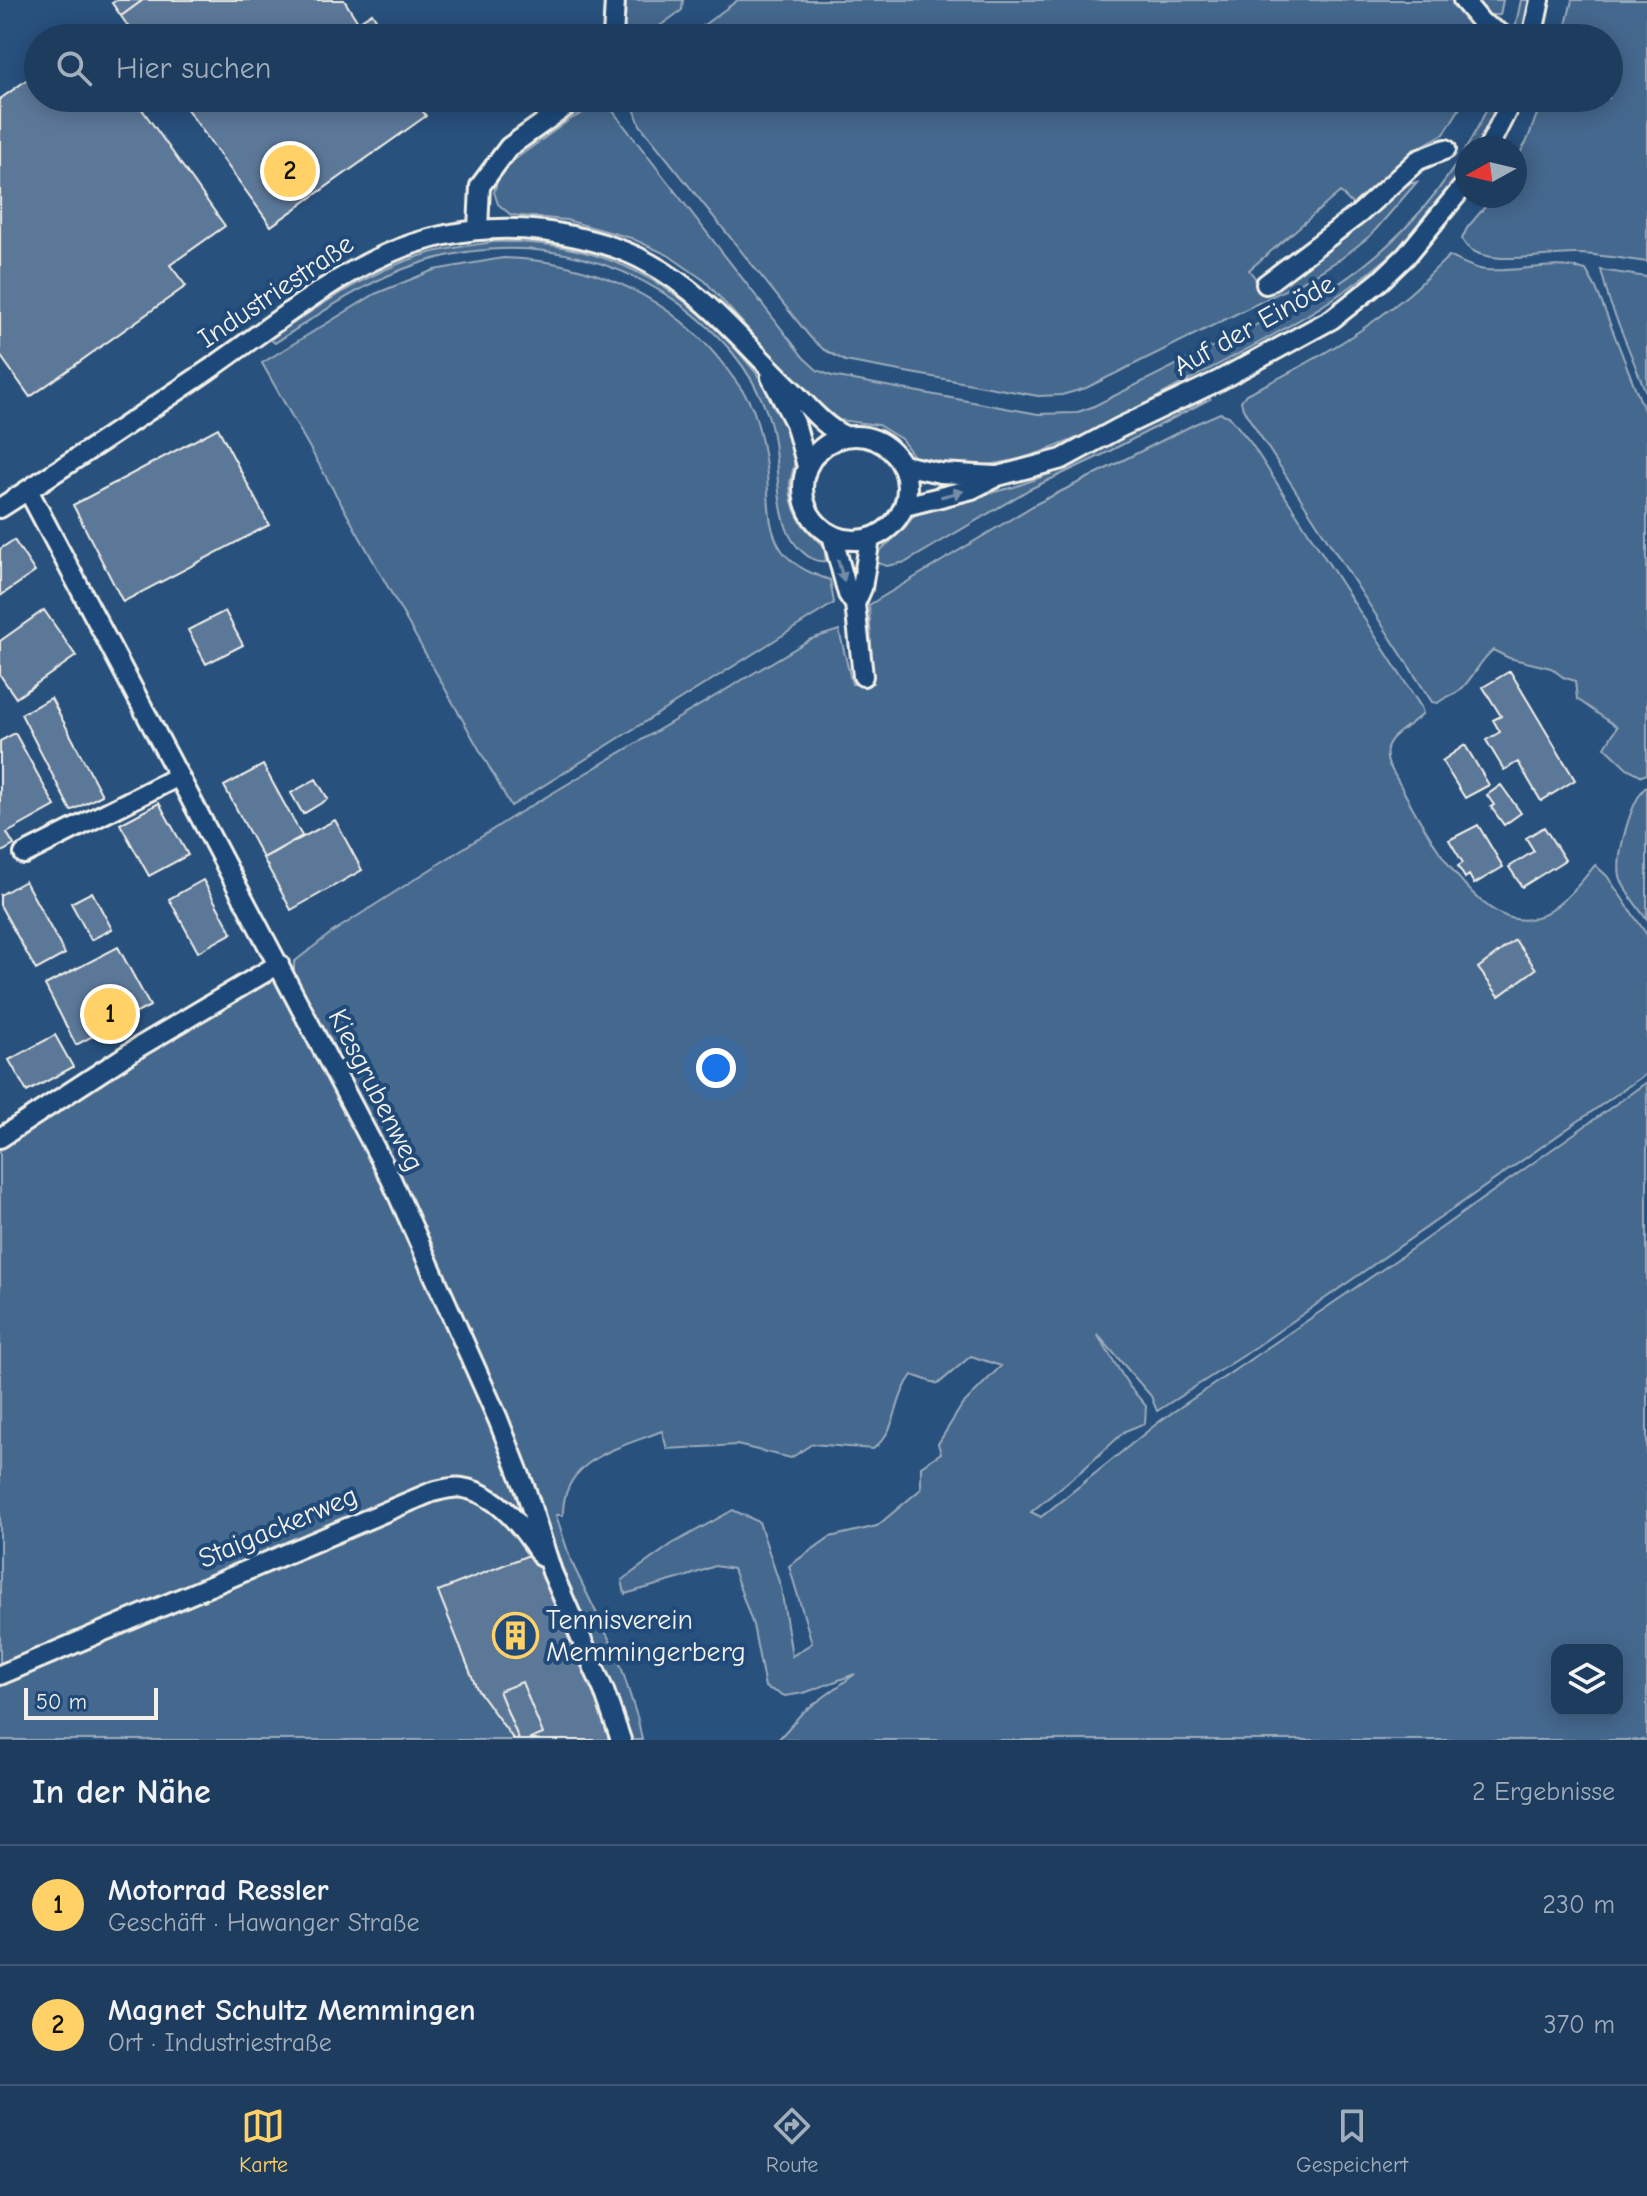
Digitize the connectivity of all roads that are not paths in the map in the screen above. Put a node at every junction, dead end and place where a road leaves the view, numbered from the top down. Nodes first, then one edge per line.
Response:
1 (615, 0) edge
2 (1463, 0) edge
3 (1540, 0) edge
4 (614, 24) edge
5 (1484, 24) edge
6 (1535, 24) edge
7 (558, 112) edge
8 (1506, 112) edge
9 (523, 113) dead end
10 (534, 129) junction
11 (1494, 136) edge
12 (1446, 149) dead end
13 (1455, 197) edge
14 (478, 229) junction
15 (1266, 284) dead end
16 (767, 367) junction
17 (1119, 428) joint
18 (845, 436) junction
19 (903, 465) junction
20 (807, 466) junction
21 (998, 476) junction
22 (28, 490) junction
23 (905, 506) junction
24 (0, 508) edge
25 (832, 535) junction
26 (870, 538) junction
27 (855, 604) junction
28 (863, 676) dead end
29 (179, 776) junction
30 (24, 854) dead end
31 (279, 964) junction
32 (0, 1138) edge
33 (552, 1572) junction
34 (0, 1675) edge
35 (621, 1740) edge

1 - 4 street
2 - 5 street
3 - 6 street
7 - 10 street
8 - 11 street
9 - 10 street
10 - 14 street
12 - 15 street
13 - 17 street, Auf der Einöde
14 - 16 street, Industriestraße
14 - 22 street, Industriestraße
16 - 18 street, Industriestraße
16 - 20 street, Industriestraße
17 - 21 street, Industriestraße
18 - 19 street, Industriestraße
18 - 20 street
19 - 21 street, Industriestraße
19 - 23 street
20 - 25 street, Industriestraße
23 -> 21 street, Industriestraße
22 - 24 street, Industriestraße
22 - 29 street, Kiesgrubenweg
23 - 26 street
25 - 26 street
25 -> 27 street, Industriestraße
26 - 27 street
27 - 28 street, Industriestraße
29 - 30 street
29 - 31 street, Kiesgrubenweg
31 - 32 street
31 - 33 street, Kiesgrubenweg
33 - 34 street, Staigackerweg
33 - 35 street, Kiesgrubenweg

